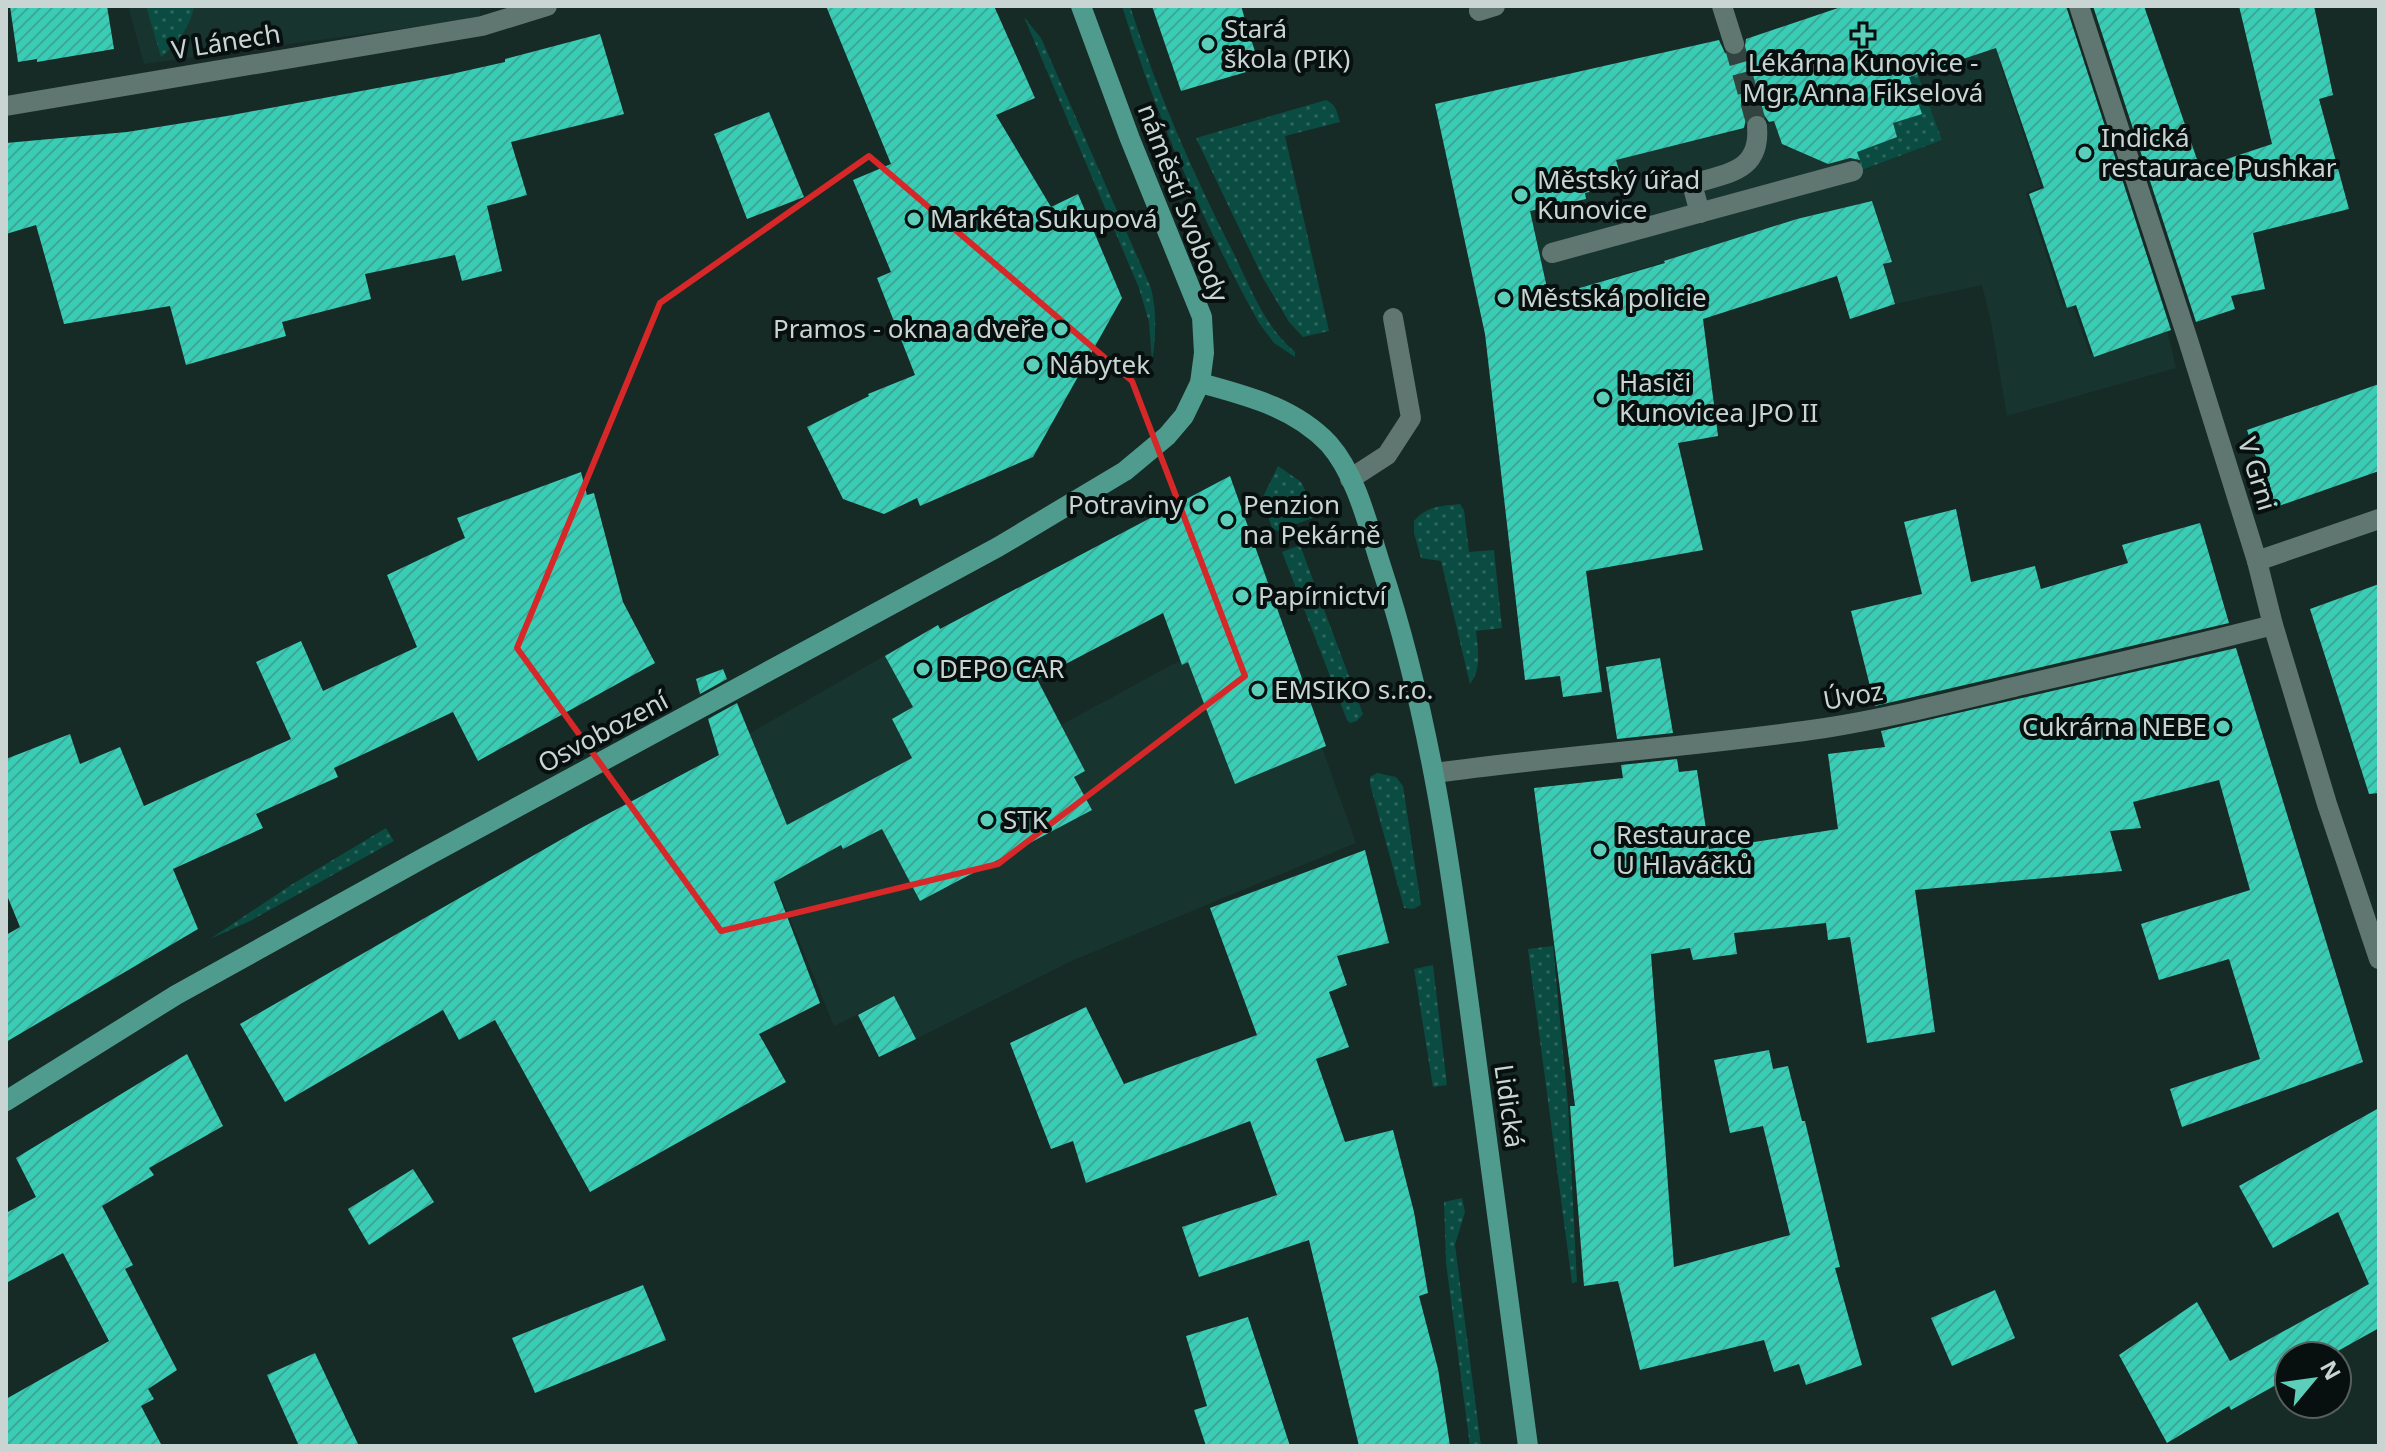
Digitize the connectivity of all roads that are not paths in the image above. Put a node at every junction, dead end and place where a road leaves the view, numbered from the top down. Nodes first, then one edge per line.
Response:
1 (547, 6) edge
2 (1081, 6) edge
3 (1722, 6) edge
4 (2079, 6) edge
5 (1734, 44) tunnel mouth
6 (6, 106) edge
7 (1757, 126) tunnel mouth
8 (1853, 171) dead end
9 (1700, 213) junction
10 (1552, 253) dead end
11 (1393, 318) dead end
12 (1200, 383) junction
13 (1350, 479) junction
14 (2379, 519) edge
15 (2257, 561) junction
16 (2273, 625) junction
17 (1435, 773) junction
18 (2379, 959) edge
19 (6, 1101) edge
20 (1528, 1446) edge

1 - 6 street, V Lánech
2 - 12 main road, náměstí Svobody
3 - 5 street
4 - 15 street, V Grni
7 - 9 street
8 - 9 street
9 - 10 street
11 - 13 street
12 - 13 main road
12 - 19 main road, Osvobození
13 - 17 main road
14 - 15 street
15 - 16 street, V Grni
16 - 17 street, Úvoz
16 - 18 street, V Grni
17 - 20 main road, Lidická

